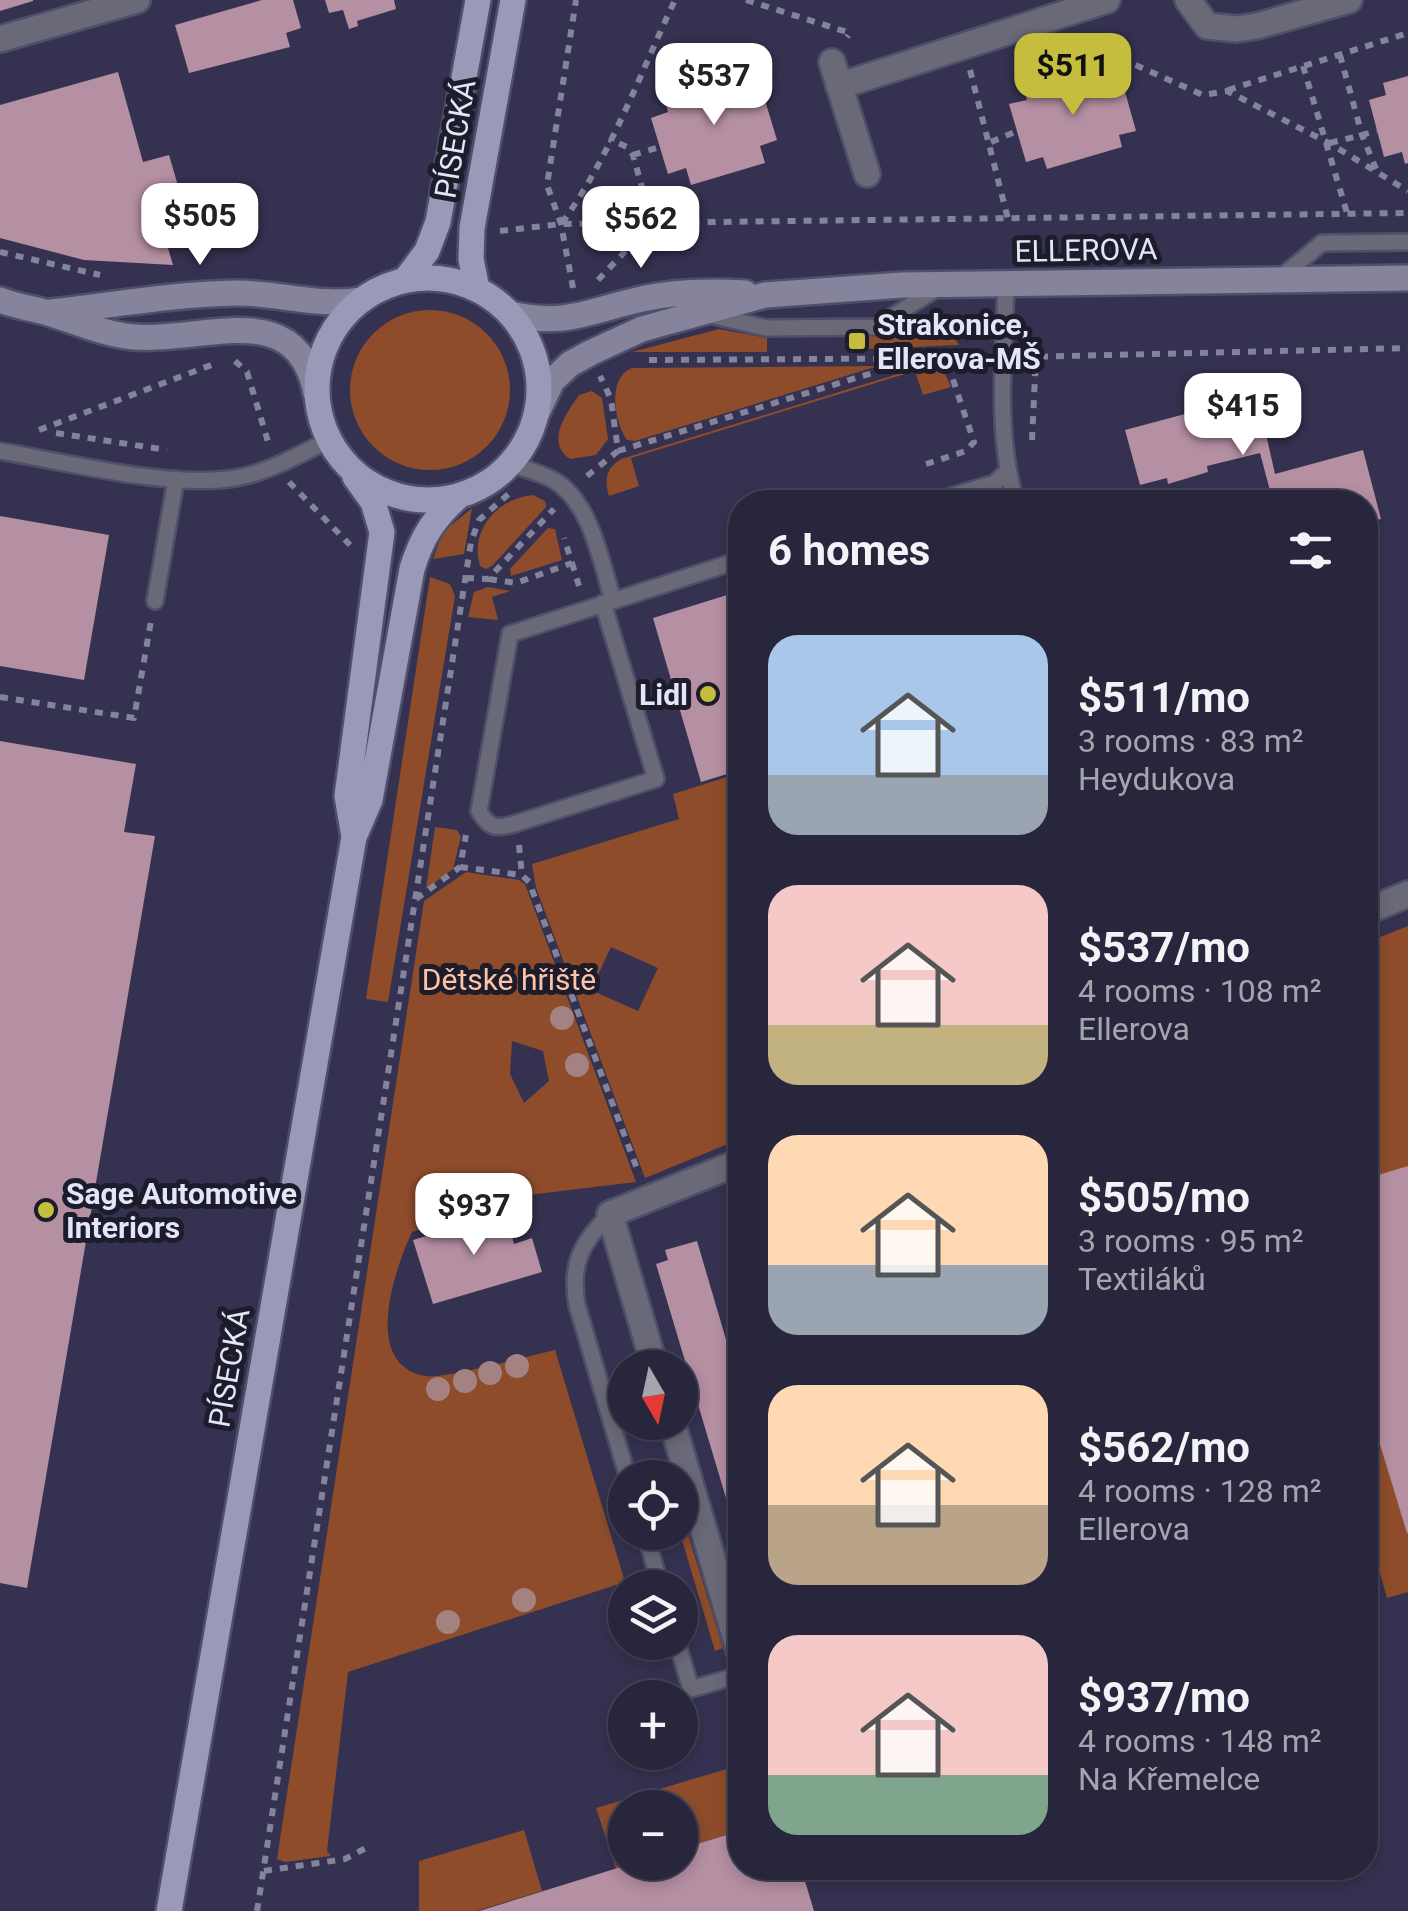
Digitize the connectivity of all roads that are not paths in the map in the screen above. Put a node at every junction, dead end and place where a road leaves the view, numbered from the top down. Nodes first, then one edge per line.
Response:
1 (478, 0) edge
2 (512, 0) edge
3 (1107, 0) edge
4 (1188, 0) edge
5 (1349, 0) edge
6 (125, 2) edge
7 (0, 39) edge
8 (867, 174) dead end
9 (1408, 242) edge
10 (1408, 278) edge
11 (406, 279) junction
12 (1277, 280) junction
13 (943, 284) junction
14 (1006, 284) junction
15 (477, 289) junction
16 (765, 295) junction
17 (0, 300) edge
18 (361, 300) junction
19 (46, 312) junction
20 (701, 313) junction
21 (511, 314) junction
22 (316, 393) junction
23 (537, 414) junction
24 (329, 440) junction
25 (0, 451) edge
26 (347, 465) junction
27 (1006, 471) junction
28 (519, 474) junction
29 (176, 480) junction
30 (971, 490) edge
31 (1012, 490) edge
32 (460, 495) junction
33 (728, 564) edge
34 (154, 601) road end
35 (608, 601) junction
36 (354, 837) junction
37 (1408, 894) edge
38 (1378, 907) edge
39 (728, 1167) edge
40 (610, 1214) junction
41 (650, 1350) edge
42 (677, 1440) edge
43 (623, 1460) edge
44 (728, 1611) edge
45 (682, 1660) edge
46 (728, 1678) edge
47 (171, 1900) edge

1 - 11 main road, PÍSECKÁ
2 - 15 main road, PÍSECKÁ
3 - 8 street
4 - 5 street
6 - 7 street
9 - 12 lane
10 - 12 street, ELLEROVA
11 - 15 main road
11 - 18 main road
12 - 14 street, ELLEROVA
13 - 14 street, ELLEROVA
13 - 16 street, ELLEROVA
13 - 20 lane
14 - 27 lane
15 - 21 main road
16 - 20 street, ELLEROVA
16 - 21 street, ELLEROVA
17 - 19 street
18 - 19 street
18 - 22 main road
19 - 22 street
20 - 23 street, ELLEROVA
21 - 23 main road
22 - 24 main road
23 - 28 main road
24 - 26 main road
24 - 29 lane
25 - 29 lane
26 - 32 main road
26 - 36 main road, PÍSECKÁ
27 - 30 lane
27 - 31 lane
28 - 32 main road
28 - 35 lane
29 - 34 lane
32 - 36 main road, PÍSECKÁ
33 - 35 lane
35 - 35 lane
36 - 47 main road, PÍSECKÁ
37 - 38 street
39 - 40 street
40 - 41 street
40 - 43 lane
42 - 44 street
45 - 46 lane

